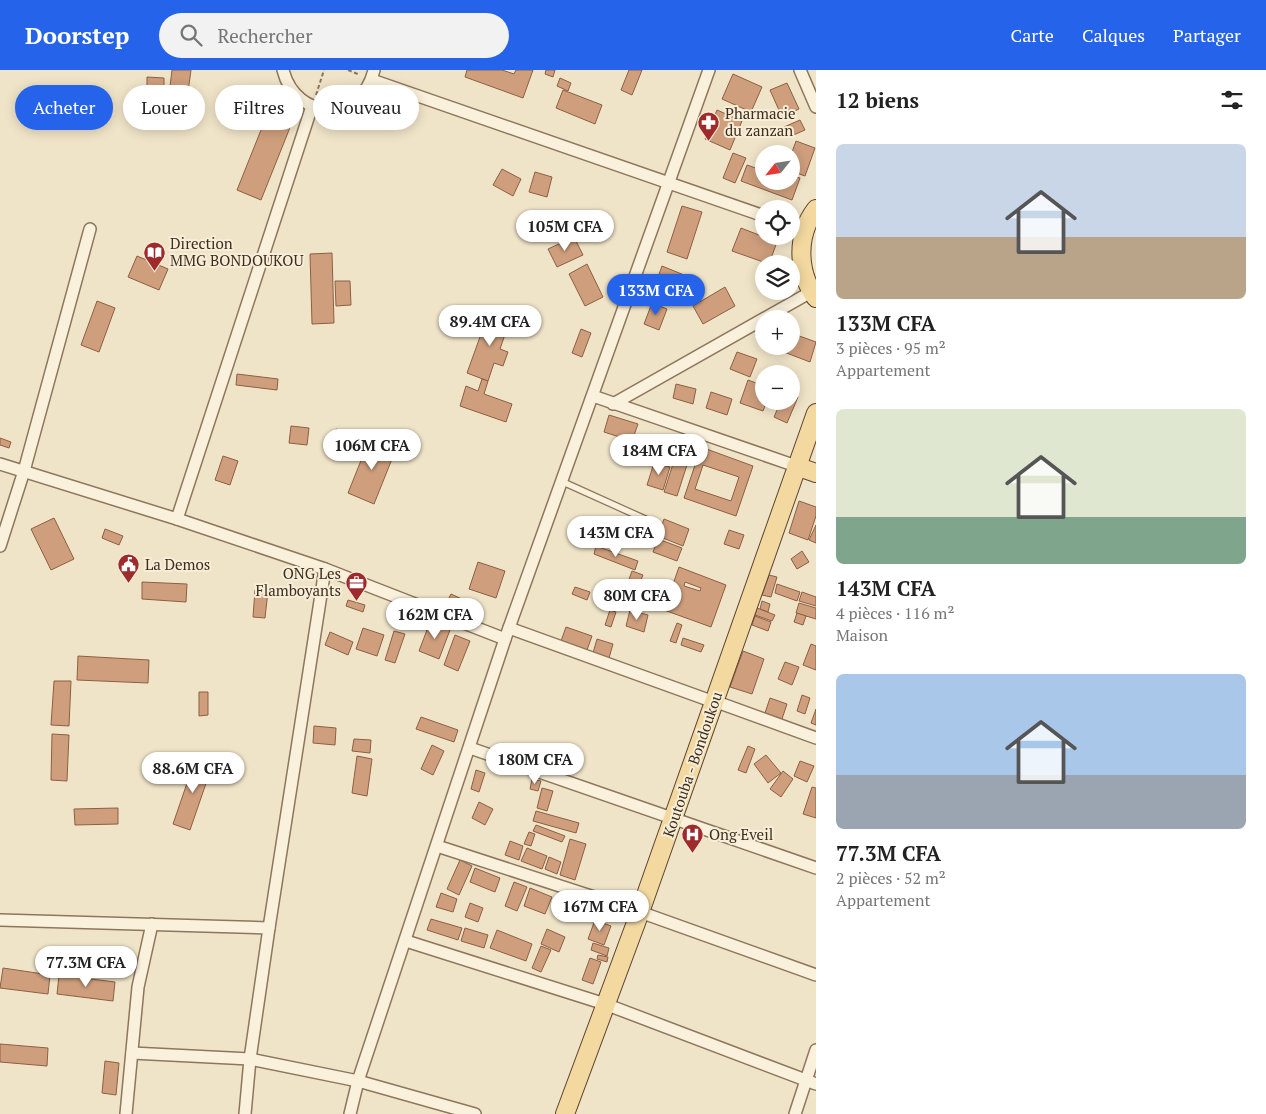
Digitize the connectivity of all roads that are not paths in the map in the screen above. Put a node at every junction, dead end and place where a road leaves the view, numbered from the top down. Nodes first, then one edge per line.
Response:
1 (283, 70) edge
2 (709, 70) edge
3 (800, 70) edge
4 (373, 75) edge
5 (312, 106) junction
6 (816, 107) edge
7 (670, 183) junction
8 (816, 208) edge
9 (755, 213) edge
10 (800, 226) edge
11 (90, 229) dead end
12 (800, 240) edge
13 (814, 295) edge
14 (594, 396) junction
15 (613, 404) junction
16 (816, 414) edge
17 (0, 464) edge
18 (796, 466) junction
19 (24, 471) junction
20 (816, 473) edge
21 (562, 482) junction
22 (177, 519) junction
23 (645, 519) dead end
24 (0, 546) edge
25 (325, 570) junction
26 (507, 634) junction
27 (714, 701) junction
28 (816, 738) edge
29 (470, 748) junction
30 (672, 819) junction
31 (438, 846) junction
32 (816, 868) edge
33 (640, 912) junction
34 (0, 920) edge
35 (152, 924) junction
36 (270, 928) junction
37 (406, 940) junction
38 (816, 975) edge
39 (605, 1004) junction
40 (816, 1050) edge
41 (132, 1053) junction
42 (250, 1060) junction
43 (358, 1081) junction
44 (811, 1082) edge
45 (454, 1111) edge
46 (126, 1114) edge
47 (246, 1114) edge
48 (350, 1114) edge
49 (475, 1114) edge
50 (566, 1114) edge
51 (795, 1114) edge

1 - 5 street
2 - 7 street
3 - 6 street
4 - 5 street
4 - 7 street
5 - 22 street
7 - 9 street
7 - 14 street
8 - 10 main road
11 - 19 street
12 - 13 main road
13 - 15 street
14 - 15 street
14 - 21 street
15 - 18 street
16 - 18 main road, Koutouba - Bondoukou
17 - 19 street
18 - 20 main road
18 - 27 main road, Koutouba - Bondoukou
19 - 22 street
19 - 24 street
21 - 23 lane
21 - 26 street
22 - 25 street
25 - 26 street
25 - 36 street
26 - 27 street
26 - 29 street
27 - 28 street
27 - 30 main road, Koutouba - Bondoukou
29 - 30 street
29 - 31 street
30 - 32 street
30 - 33 main road, Koutouba - Bondoukou
31 - 33 street
31 - 37 street
33 - 38 street
33 - 39 main road, Koutouba - Bondoukou
34 - 35 street
35 - 36 street
35 - 41 street
36 - 42 street
37 - 39 street
37 - 43 street
39 - 44 street
39 - 50 main road, Koutouba - Bondoukou
40 - 44 street
41 - 42 street
41 - 46 street
42 - 43 street
42 - 47 street
43 - 45 street
43 - 48 street
44 - 51 street
45 - 49 street

